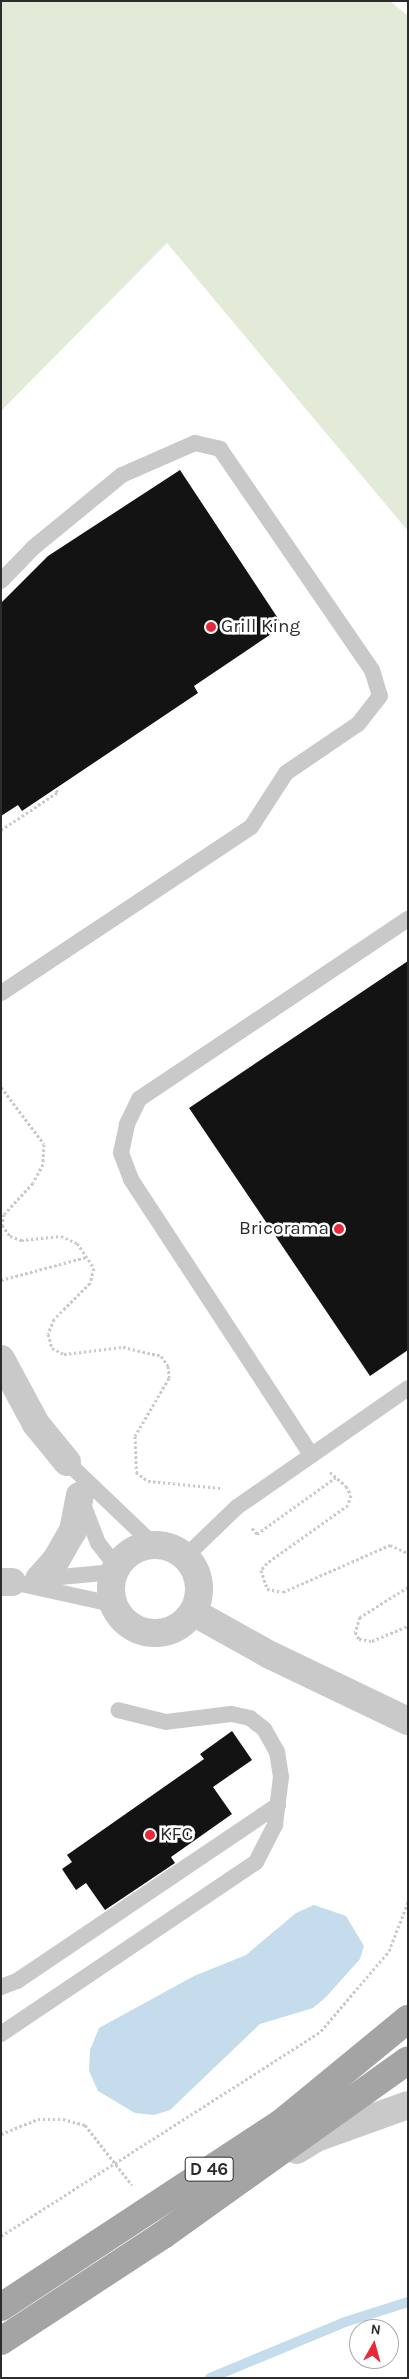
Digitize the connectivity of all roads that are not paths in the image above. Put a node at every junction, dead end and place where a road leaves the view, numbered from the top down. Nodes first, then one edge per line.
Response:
1 (1, 581) edge
2 (408, 919) edge
3 (1, 993) edge
4 (1, 1359) edge
5 (408, 1388) edge
6 (310, 1454) junction
7 (67, 1462) junction
8 (80, 1496) junction
9 (154, 1546) junction
10 (185, 1557) junction
11 (115, 1570) junction
12 (39, 1579) junction
13 (7, 1582) edge
14 (112, 1604) junction
15 (193, 1612) junction
16 (118, 1710) dead end
17 (408, 1722) edge
18 (278, 1805) junction
19 (1, 1986) edge
20 (408, 2019) edge
21 (1, 2034) edge
22 (408, 2060) edge
23 (408, 2105) edge
24 (162, 2235) junction
25 (1, 2307) edge
26 (1, 2341) edge

1 - 3 lane
2 - 6 lane
4 - 7 street
5 - 6 lane
6 - 10 lane
7 - 8 lane
7 - 9 lane
8 - 11 lane
8 - 12 street
9 - 10 street
9 - 11 street
10 - 15 street
11 - 12 lane
11 - 14 street
12 - 13 lane
13 - 14 lane
14 - 15 street
15 - 17 street
16 - 18 lane
18 - 19 lane
18 - 21 lane
20 - 25 main road, D 46
22 - 24 main road, D 46
23 - 24 street
24 - 26 main road, D 46

